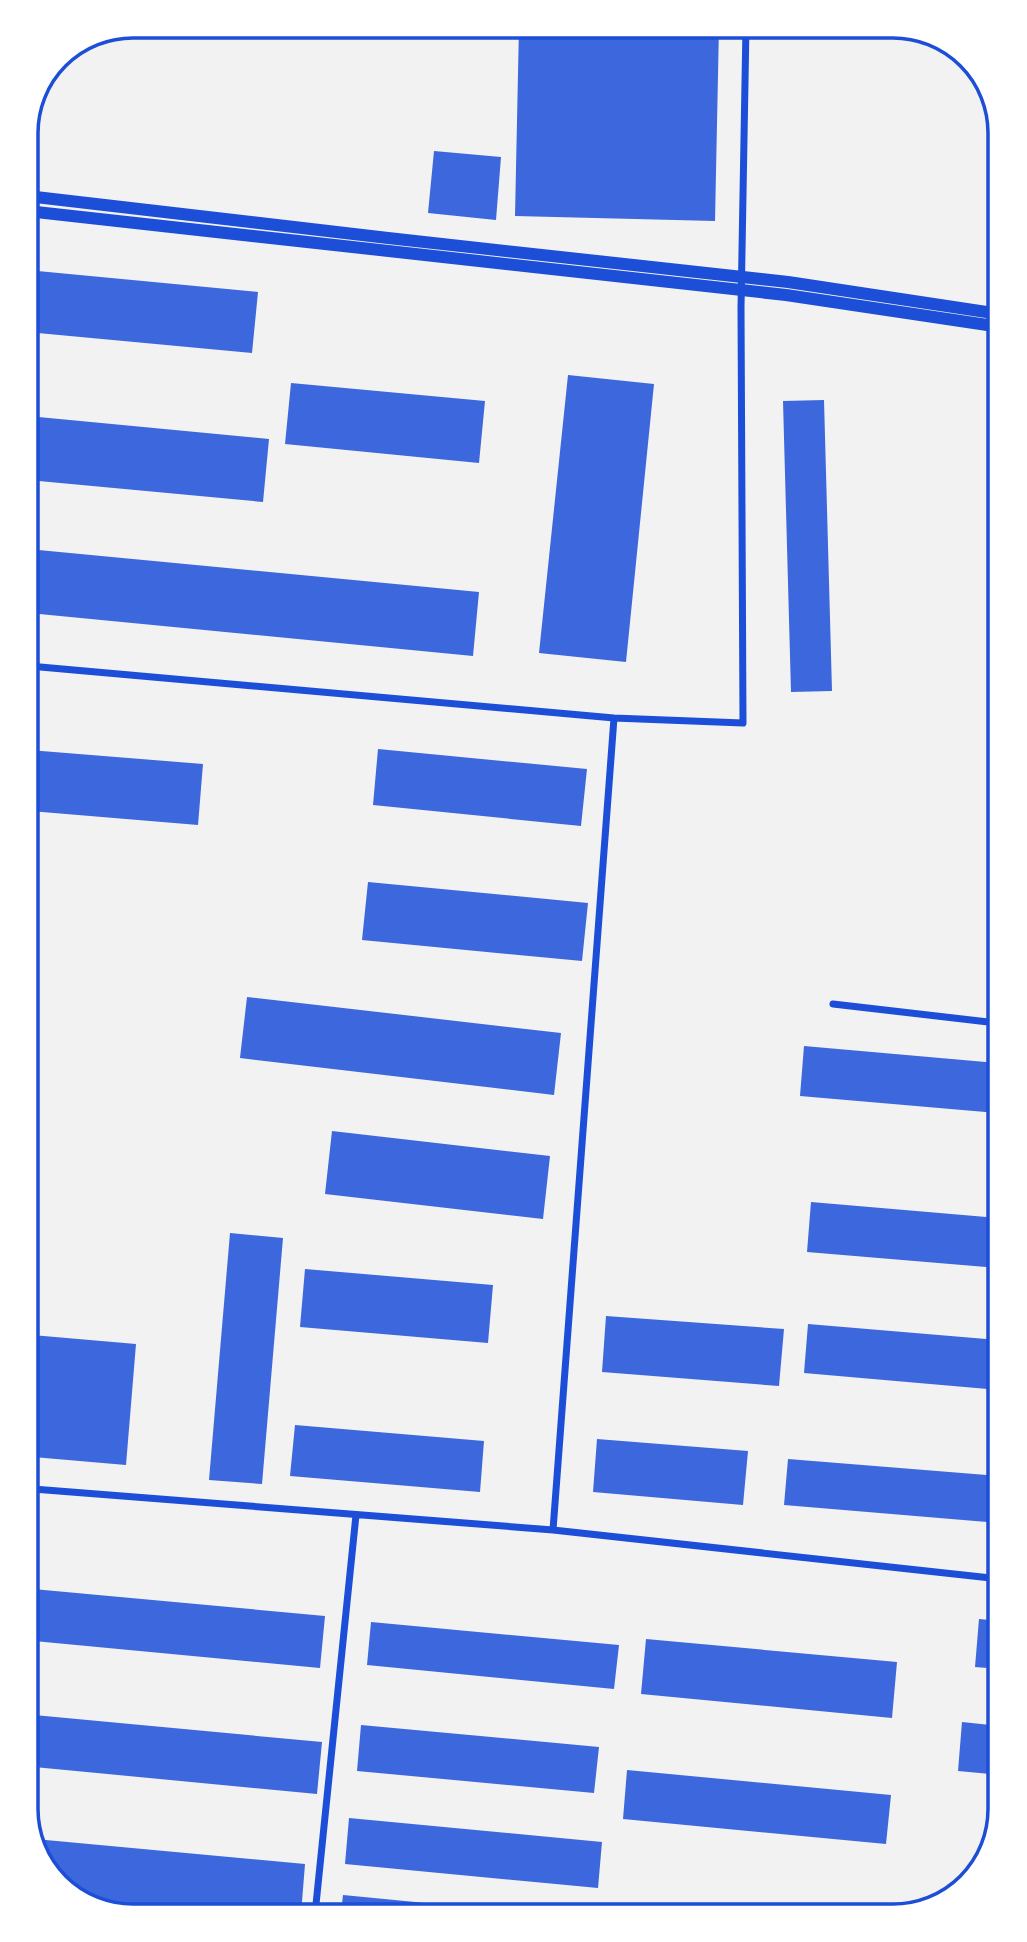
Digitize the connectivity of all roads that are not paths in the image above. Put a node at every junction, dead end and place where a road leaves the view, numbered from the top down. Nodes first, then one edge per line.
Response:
1 (746, 39) edge
2 (39, 197) edge
3 (39, 212) edge
4 (742, 283) junction
5 (988, 312) edge
6 (988, 325) edge
7 (39, 667) edge
8 (614, 718) junction
9 (833, 1004) dead end
10 (988, 1022) edge
11 (38, 1489) edge
12 (356, 1515) junction
13 (553, 1530) junction
14 (988, 1578) edge
15 (316, 1903) edge

1 - 4 street
2 - 4 street
3 - 4 street
4 - 5 street
4 - 6 street
4 - 8 street
7 - 8 street
8 - 13 street
9 - 10 street
11 - 12 street
12 - 13 street
12 - 15 street
13 - 14 street

